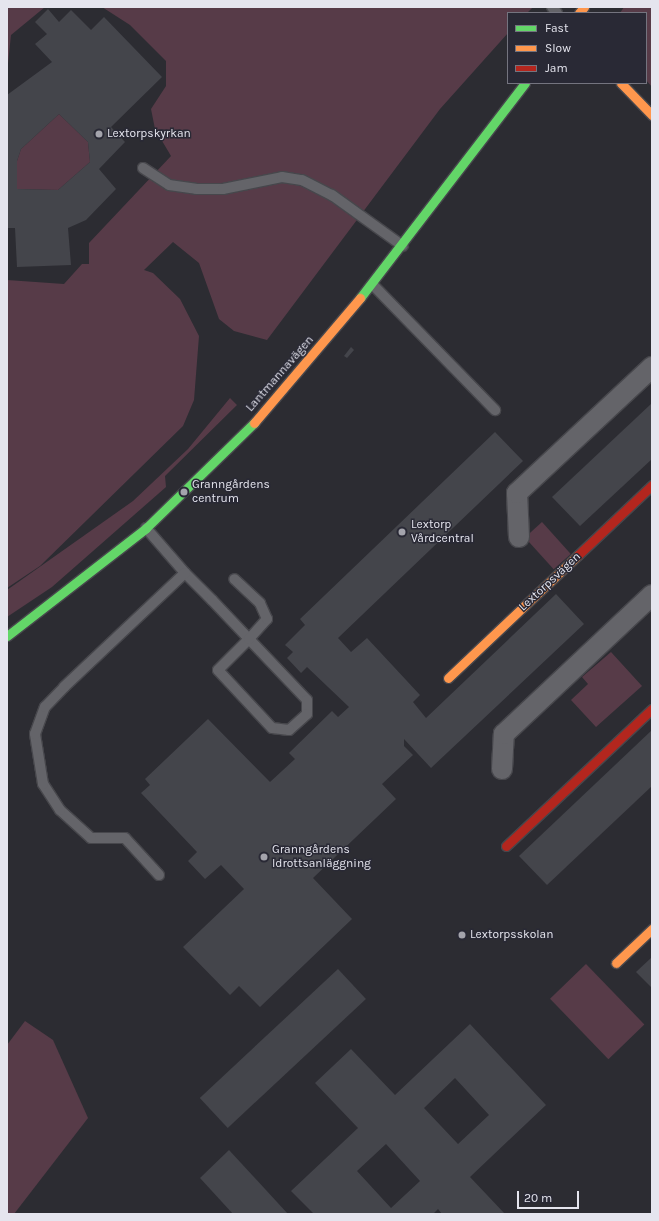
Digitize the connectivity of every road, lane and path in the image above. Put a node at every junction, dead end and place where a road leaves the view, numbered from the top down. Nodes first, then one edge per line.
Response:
1 (524, 84) edge
2 (622, 84) edge
3 (652, 115) edge
4 (143, 168) dead end
5 (404, 246) junction
6 (373, 285) junction
7 (652, 367) edge
8 (495, 410) dead end
9 (652, 485) edge
10 (146, 528) junction
11 (519, 536) dead end
12 (185, 572) junction
13 (234, 579) dead end
14 (652, 594) edge
15 (7, 636) edge
16 (249, 639) junction
17 (448, 678) dead end
18 (652, 708) edge
19 (502, 769) dead end
20 (506, 846) dead end
21 (159, 874) dead end
22 (652, 930) edge
23 (616, 963) dead end

1 - 5 street, Lantmannavägen
2 - 3 street
4 - 5 lane
5 - 6 street, Lantmannavägen
6 - 8 lane
6 - 10 street, Lantmannavägen
7 - 11 street
9 - 17 street, Lextorpsvägen
10 - 12 lane
10 - 15 street, Lantmannavägen
12 - 16 lane
12 - 21 lane
13 - 16 lane
14 - 19 street
16 - 16 lane
18 - 20 street
22 - 23 street

